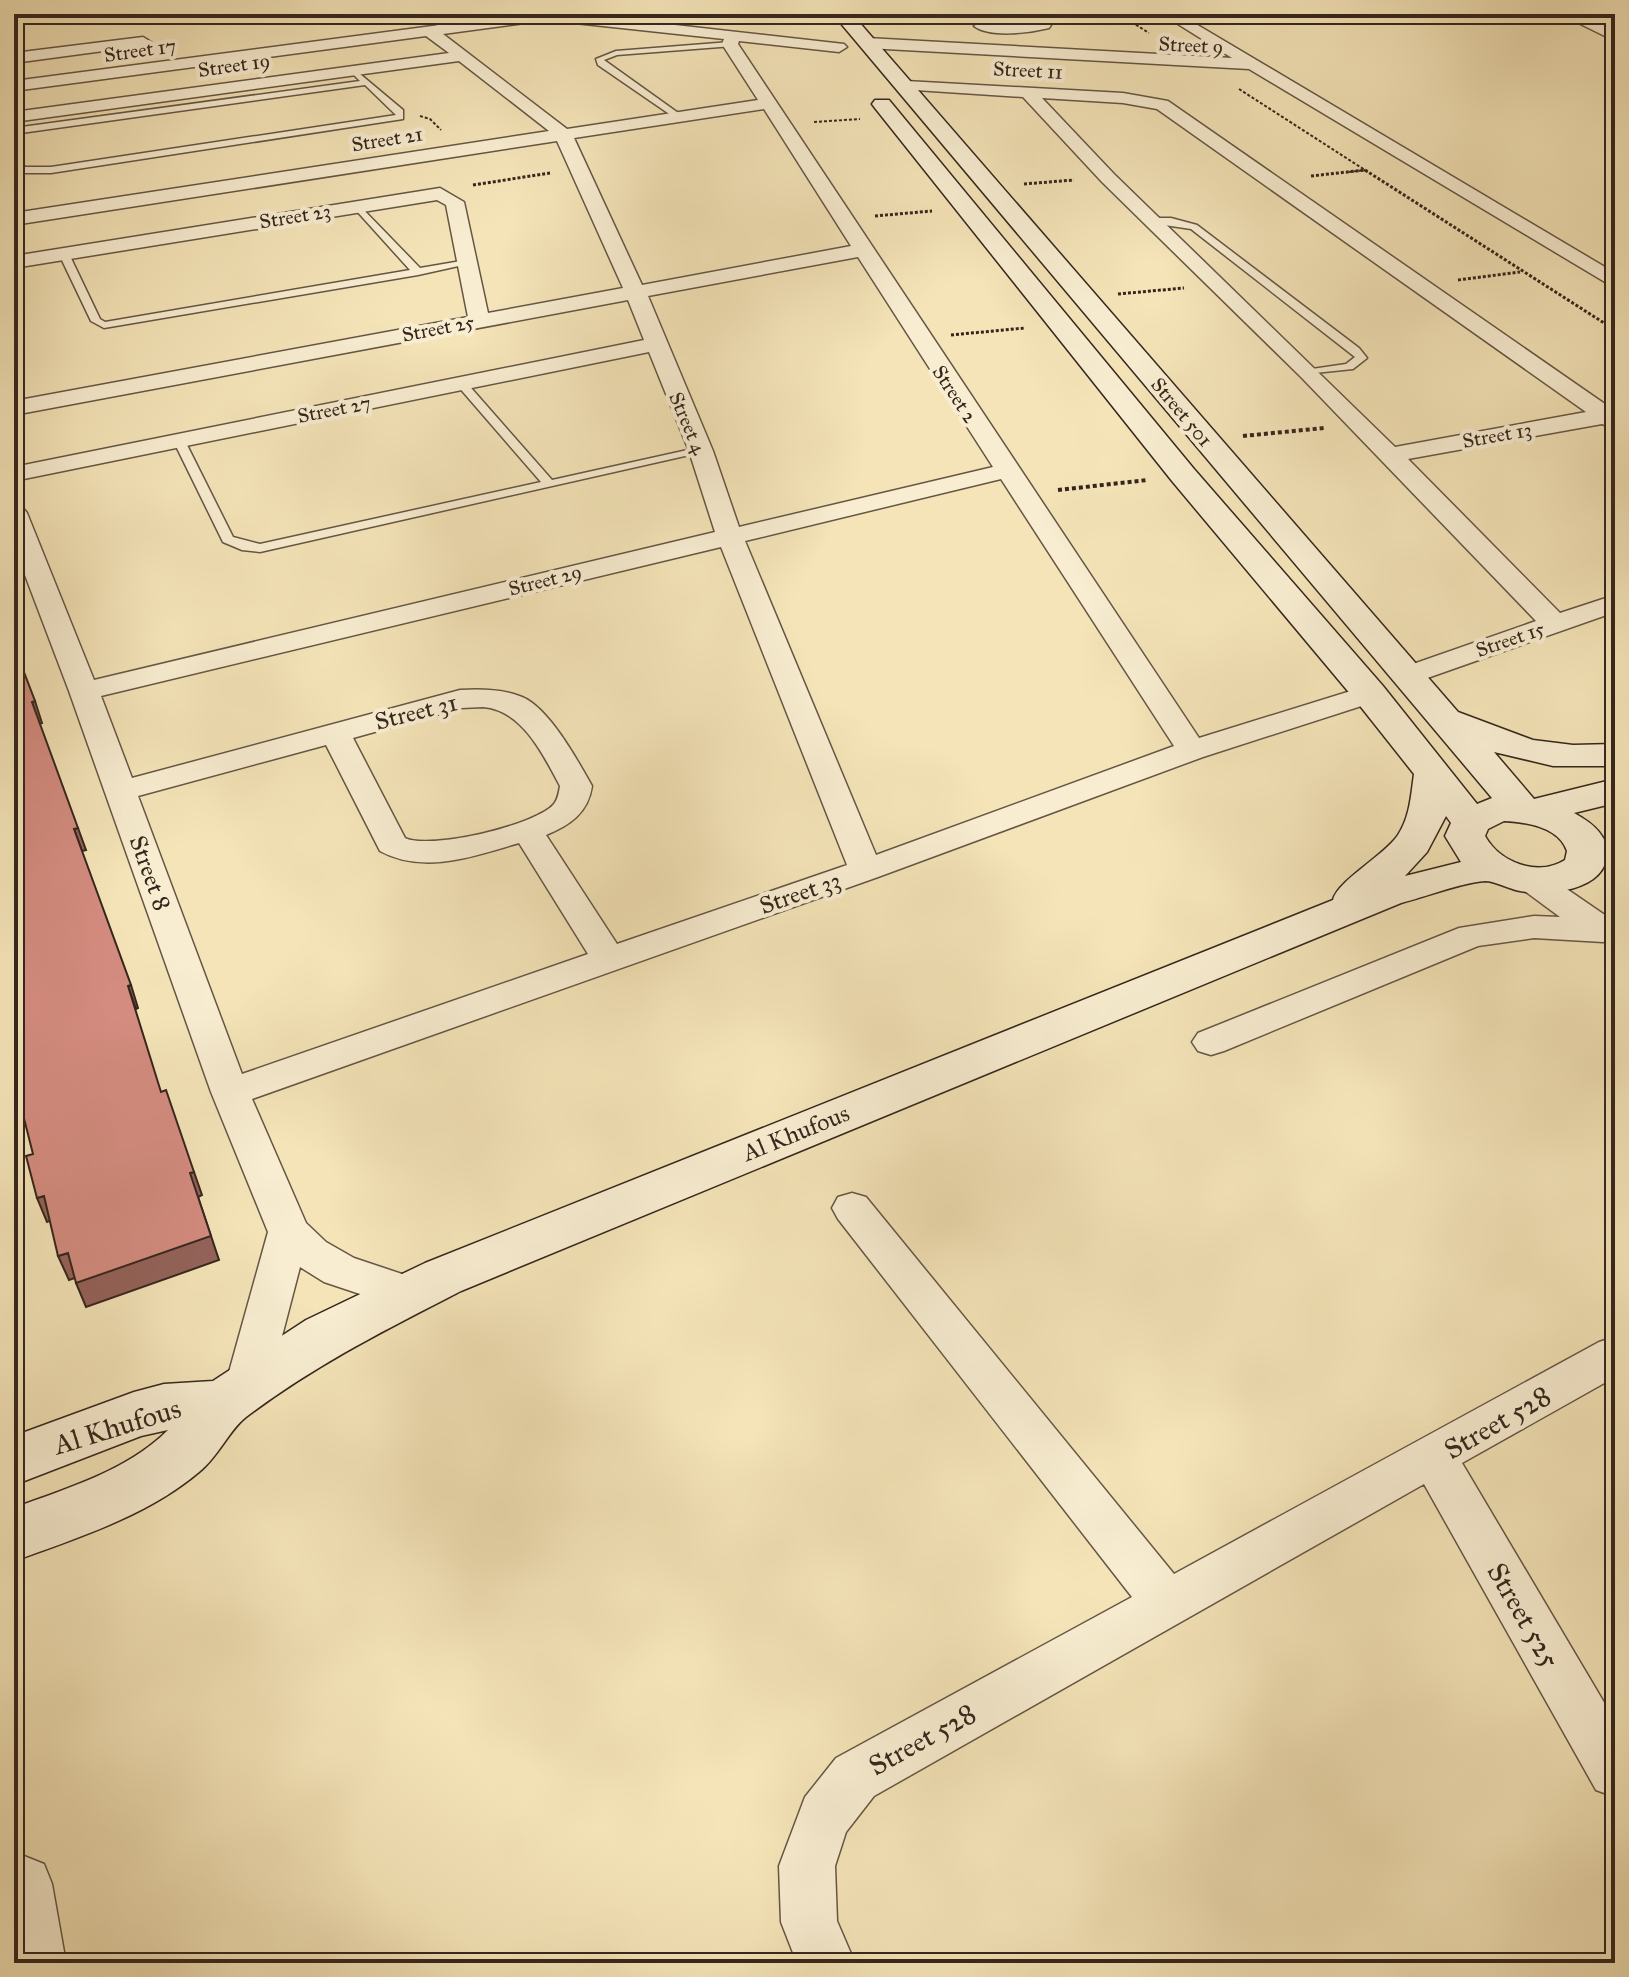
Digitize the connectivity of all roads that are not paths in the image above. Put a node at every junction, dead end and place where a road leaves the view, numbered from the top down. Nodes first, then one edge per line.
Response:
1 (60, 14) edge
2 (586, 14) edge
3 (1169, 14) edge
4 (1567, 14) edge
5 (548, 15) edge
6 (14, 20) edge
7 (1036, 20) edge
8 (128, 23) dead end
9 (436, 25) edge
10 (971, 25) dead end
11 (847, 31) edge
12 (1615, 36) edge
13 (731, 40) junction
14 (143, 42) junction
15 (1228, 48) junction
16 (461, 56) junction
17 (14, 58) edge
18 (1180, 61) junction
19 (1256, 66) junction
20 (161, 67) junction
21 (1223, 68) junction
22 (360, 77) junction
23 (1282, 82) junction
24 (14, 86) edge
25 (906, 86) junction
26 (1027, 92) junction
27 (768, 103) junction
28 (14, 117) edge
29 (678, 117) junction
30 (14, 131) edge
31 (563, 134) junction
32 (14, 157) edge
33 (357, 206) junction
34 (14, 219) edge
35 (1154, 221) junction
36 (862, 250) junction
37 (64, 254) junction
38 (14, 262) edge
39 (467, 263) junction
40 (418, 272) junction
41 (1615, 282) edge
42 (635, 291) junction
43 (479, 320) junction
44 (655, 344) junction
45 (1309, 372) junction
46 (461, 383) junction
47 (14, 408) edge
48 (1610, 419) edge
49 (179, 440) junction
50 (701, 451) junction
51 (1389, 455) junction
52 (1005, 471) junction
53 (14, 474) edge
54 (550, 485) junction
55 (14, 513) edge
56 (729, 535) junction
57 (1615, 603) edge
58 (1555, 624) junction
59 (1406, 676) junction
60 (84, 691) junction
61 (1370, 694) junction
62 (1441, 713) junction
63 (335, 733) junction
64 (1192, 750) junction
65 (1615, 755) edge
66 (1433, 771) junction
67 (121, 791) junction
68 (1615, 791) edge
69 (1527, 810) junction
70 (526, 829) junction
71 (1468, 829) junction
72 (1596, 847) edge
73 (1491, 867) junction
74 (866, 870) junction
75 (1530, 879) junction
76 (1386, 894) junction
77 (1328, 917) junction
78 (1609, 937) edge
79 (609, 960) junction
80 (1211, 1042) dead end
81 (230, 1092) junction
82 (852, 1208) dead end
83 (289, 1232) junction
84 (408, 1293) junction
85 (1615, 1355) edge
86 (234, 1396) junction
87 (1434, 1458) junction
88 (15, 1460) edge
89 (16, 1535) edge
90 (1167, 1603) junction
91 (1615, 1771) edge
92 (24, 1884) dead end
93 (37, 1963) edge
94 (826, 1963) edge

1 - 6 street
2 - 11 street, Street 9
3 - 15 street
4 - 12 street
5 - 9 street, Street 17
5 - 13 street, Street 9
7 - 10 street
8 - 14 street
9 - 16 street, Street 4
9 - 20 street, Street 17
11 - 13 street, Street 9
11 - 18 street, Street 9
11 - 21 street, Street 9
11 - 25 street, Street 501
11 - 61 street, Street 501
13 - 27 street, Street 2
13 - 29 lane
14 - 17 street
14 - 20 street
15 - 18 street
15 - 19 street
16 - 22 street, Street 19
16 - 31 street, Street 4
18 - 19 street, Street 9
19 - 21 street, Street 9
19 - 23 street
20 - 24 street, Street 17
21 - 23 street
22 - 28 street, Street 19
22 - 30 lane
22 - 32 lane
23 - 41 street
25 - 26 street, Street 11
25 - 59 street, Street 501
26 - 35 street
26 - 48 street, Street 11
27 - 29 street, Street 21
27 - 36 street, Street 2
29 - 31 street, Street 21
31 - 34 street, Street 21
31 - 42 street, Street 4
33 - 37 street, Street 23
33 - 39 street, Street 23
33 - 40 lane
35 - 45 street
35 - 45 lane
36 - 42 street, Street 25
36 - 52 street, Street 2
37 - 38 street, Street 23
37 - 40 lane
39 - 40 lane
39 - 43 street
42 - 43 street, Street 25
42 - 44 street, Street 4
43 - 47 street, Street 25
44 - 46 street, Street 27
44 - 50 street, Street 4
45 - 51 street
46 - 49 street, Street 27
46 - 54 lane
48 - 51 street, Street 13
49 - 53 street, Street 27
49 - 54 lane
50 - 54 lane
50 - 56 street, Street 4
51 - 58 street
52 - 56 street, Street 29
52 - 64 street, Street 2
55 - 60 street, Street 8
56 - 60 street, Street 29
56 - 74 street, Street 4
57 - 58 street, Street 15
58 - 59 street, Street 15
59 - 62 street, Street 501
60 - 67 street, Street 8
61 - 64 street, Street 33
61 - 66 street, Street 501
62 - 65 street
62 - 69 street, Street 501
63 - 67 street, Street 31
63 - 70 street, Street 31
63 - 70 street, Street 31
64 - 74 street, Street 33
66 - 71 street, Street 501
66 - 77 street
67 - 81 street, Street 8
68 - 69 street
69 - 71 street, Al Khufous
69 - 72 street
70 - 79 street
71 - 73 street, Street 501
71 - 76 street, Al Khufous
72 - 75 street
72 - 78 street
73 - 75 street
73 - 76 street, Al Khufous
74 - 79 street, Street 33
75 - 78 street
76 - 77 street, Al Khufous
77 - 84 street, Al Khufous
78 - 80 street
79 - 81 street, Street 33
81 - 83 street, Street 8
82 - 90 street
83 - 84 street, Street 8
83 - 86 street
84 - 86 street, Al Khufous
85 - 87 street, Street 528
86 - 88 street, Al Khufous
86 - 89 street, Al Khufous
87 - 90 street, Street 528
87 - 91 street, Street 525
90 - 94 street, Street 528
92 - 93 street

